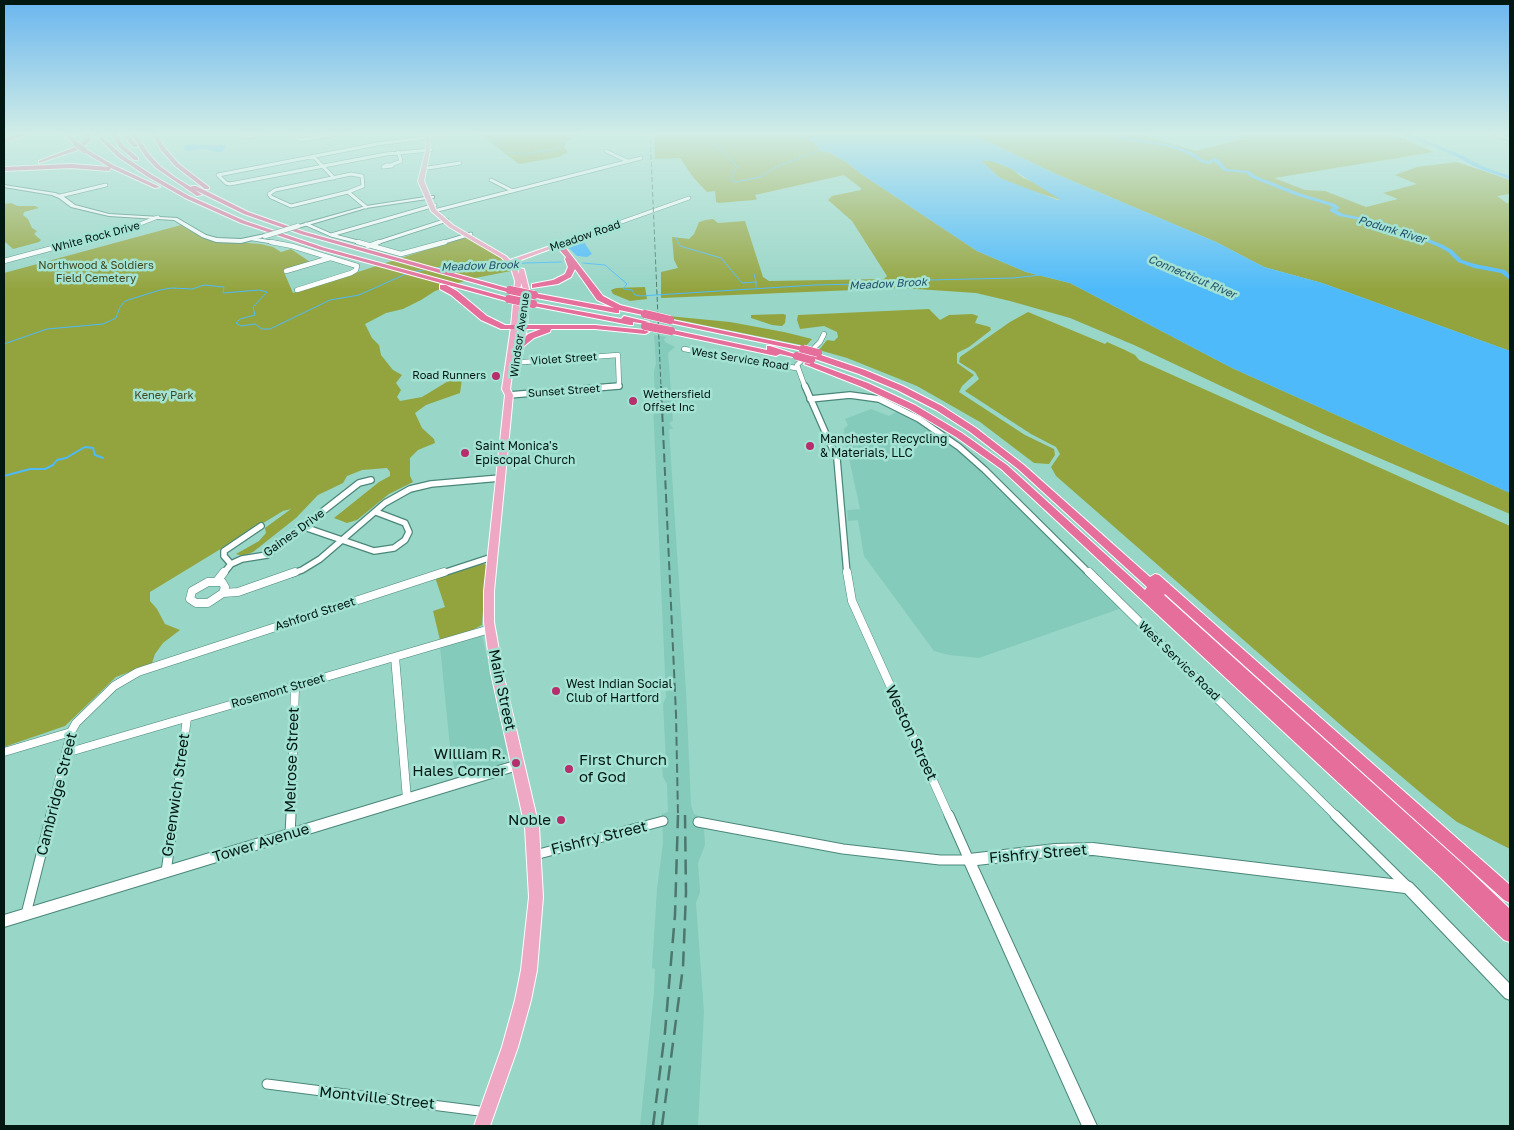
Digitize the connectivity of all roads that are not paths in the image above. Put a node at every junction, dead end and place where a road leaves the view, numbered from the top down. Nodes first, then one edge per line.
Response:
1 (106, 185) dead end
2 (151, 185) edge
3 (168, 185) edge
4 (174, 185) edge
5 (184, 185) edge
6 (191, 185) edge
7 (203, 185) edge
8 (301, 185) edge
9 (363, 185) edge
10 (423, 185) edge
11 (500, 185) edge
12 (537, 185) edge
13 (4, 186) edge
14 (513, 191) junction
15 (348, 192) junction
16 (60, 196) junction
17 (430, 197) junction
18 (689, 198) dead end
19 (207, 206) junction
20 (366, 206) junction
21 (435, 208) junction
22 (246, 212) junction
23 (158, 217) junction
24 (446, 220) junction
25 (306, 224) junction
26 (298, 226) joint
27 (331, 235) junction
28 (265, 236) joint
29 (471, 236) junction
30 (253, 239) junction
31 (558, 245) junction
32 (368, 246) junction
33 (331, 258) junction
34 (4, 261) edge
35 (514, 263) junction
36 (286, 271) dead end
37 (422, 272) junction
38 (298, 290) dead end
39 (510, 293) junction
40 (534, 297) junction
41 (645, 322) junction
42 (572, 326) junction
43 (670, 327) junction
44 (519, 328) junction
45 (824, 334) dead end
46 (516, 348) junction
47 (684, 350) dead end
48 (798, 357) junction
49 (813, 358) junction
50 (512, 367) junction
51 (619, 386) joint
52 (509, 395) junction
53 (810, 399) junction
54 (500, 478) junction
55 (371, 480) dead end
56 (376, 512) junction
57 (261, 526) dead end
58 (304, 527) junction
59 (342, 541) junction
60 (492, 557) junction
61 (232, 564) junction
62 (217, 581) junction
63 (223, 593) junction
64 (490, 629) junction
65 (395, 657) junction
66 (138, 672) joint
67 (294, 686) junction
68 (187, 718) junction
69 (71, 732) junction
70 (4, 752) edge
71 (66, 754) junction
72 (518, 765) junction
73 (406, 799) junction
74 (663, 821) dead end
75 (698, 822) dead end
76 (290, 834) junction
77 (535, 854) junction
78 (969, 860) junction
79 (166, 872) junction
80 (1488, 874) junction
81 (1408, 887) junction
82 (1510, 890) edge
83 (1510, 895) edge
84 (1510, 909) edge
85 (26, 914) junction
86 (1510, 920) edge
87 (4, 921) edge
88 (1510, 934) edge
89 (1510, 993) edge
90 (267, 1084) dead end
91 (485, 1120) edge
92 (1090, 1126) edge

1 - 16 street
2 - 19 highway
3 - 19 highway
4 - 37 highway
5 - 37 highway
6 - 22 highway
7 - 22 highway
8 - 15 street
9 - 15 street
10 - 17 main road
11 - 14 street
12 - 14 street
13 - 16 street
14 - 21 street
15 - 20 street
16 - 23 street
17 - 20 street
17 - 21 main road
18 - 31 street, Meadow Road
19 - 37 highway
20 - 25 street
21 - 24 main road
21 - 27 street
22 - 37 highway
23 - 30 street
23 - 34 street, White Rock Drive
24 - 29 main road
24 - 32 street
25 - 26 street
25 - 27 street
26 - 28 street, bridge
27 - 32 street
28 - 30 street
29 - 32 street
29 - 35 main road
30 - 33 street
31 - 35 main road, Meadow Road
31 - 40 highway
31 - 41 highway
33 - 36 street
33 - 38 street
35 - 44 main road, Windsor Avenue
37 - 39 highway
37 - 39 highway
37 - 39 highway
37 - 44 highway
39 - 40 highway, bridge
39 - 40 highway
40 - 41 highway
41 - 42 highway
41 - 43 highway
41 - 43 highway, bridge
42 - 44 highway
42 - 46 highway
43 - 48 highway
43 - 48 highway
43 - 48 highway
44 - 46 main road, Windsor Avenue
45 - 48 street
46 - 50 main road, Windsor Avenue
47 - 48 street, West Service Road
48 - 49 highway
48 - 49 highway, bridge
48 - 53 street, Weston Street
49 - 80 highway
49 - 84 highway
49 - 86 highway
49 - 88 highway
50 - 51 street, Violet Street
50 - 52 main road, Windsor Avenue
51 - 52 street, Sunset Street
52 - 54 main road, Main Street
53 - 78 street, Weston Street
53 - 81 street, West Service Road
54 - 56 street
54 - 60 main road, Main Street
55 - 58 street, Gaines Drive
56 - 59 street
56 - 59 street
57 - 61 street
58 - 59 street
58 - 61 street, Gaines Drive
59 - 63 street
60 - 64 main road, Main Street
60 - 66 street, Ashford Street
61 - 62 street
62 - 63 street
62 - 63 street
64 - 65 street, Rosemont Street
64 - 72 main road, Main Street
65 - 67 street, Rosemont Street
65 - 73 street
66 - 69 street, Cambridge Street
67 - 68 street, Rosemont Street
67 - 76 street, Melrose Street
68 - 71 street, Rosemont Street
68 - 79 street, Greenwich Street
69 - 70 street
69 - 71 street, Cambridge Street
71 - 85 street, Cambridge Street
72 - 73 street, Tower Avenue
72 - 77 main road, Main Street
73 - 76 street, Tower Avenue
74 - 77 street, Fishfry Street
75 - 78 street, Fishfry Street
76 - 79 street, Tower Avenue
77 - 91 main road, Main Street
78 - 81 street, Fishfry Street
78 - 92 street, Weston Street
79 - 85 street, Tower Avenue
80 - 82 highway
80 - 83 highway
81 - 89 street, West Service Road
85 - 87 street, Tower Avenue
90 - 91 street, Montville Street

